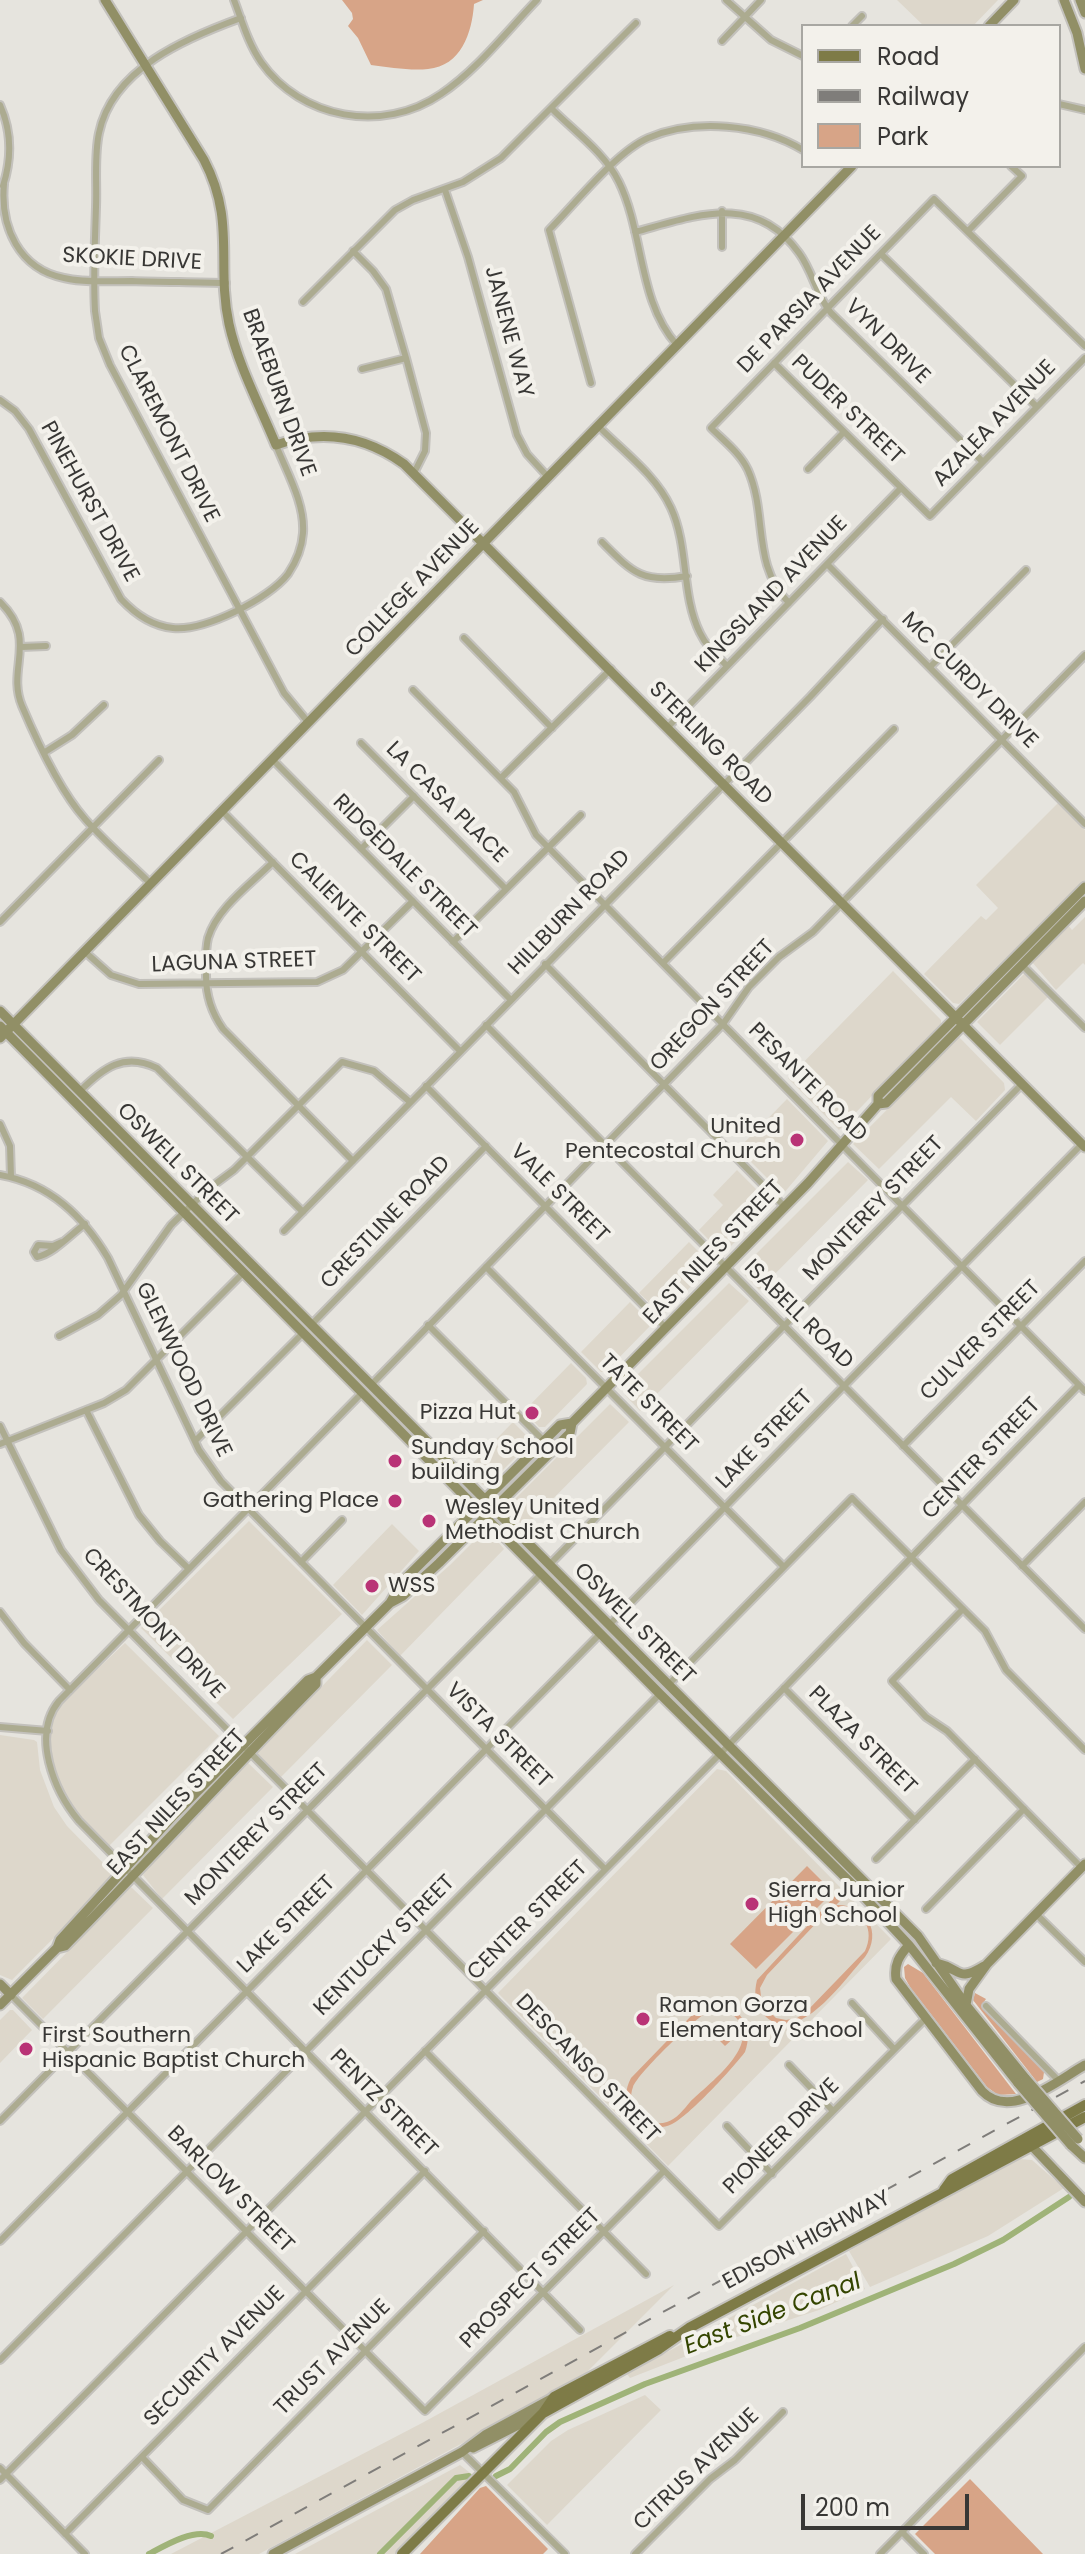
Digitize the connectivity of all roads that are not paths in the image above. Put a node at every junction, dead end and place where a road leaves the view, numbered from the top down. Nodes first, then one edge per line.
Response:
1 (105, 0) edge
2 (234, 0) edge
3 (537, 0) edge
4 (726, 0) edge
5 (761, 0) edge
6 (1014, 0) edge
7 (1064, 0) edge
8 (1080, 0) edge
9 (1085, 13) edge
10 (862, 16) dead end
11 (744, 17) junction
12 (241, 18) junction
13 (636, 23) dead end
14 (854, 24) edge
15 (991, 24) edge
16 (722, 41) dead end
17 (801, 55) edge
18 (146, 66) junction
19 (1085, 69) edge
20 (1061, 104) edge
21 (0, 105) edge
22 (552, 109) junction
23 (1085, 110) edge
24 (801, 149) edge
25 (610, 167) junction
26 (850, 168) edge
27 (1013, 168) edge
28 (4, 184) junction
29 (445, 190) junction
30 (0, 197) edge
31 (722, 211) junction
32 (968, 231) junction
33 (635, 232) junction
34 (783, 236) junction
35 (722, 247) dead end
36 (353, 251) junction
37 (881, 254) junction
38 (94, 280) junction
39 (226, 283) junction
40 (303, 302) dead end
41 (827, 308) junction
42 (677, 345) junction
43 (1085, 346) edge
44 (406, 358) junction
45 (1085, 358) edge
46 (774, 363) junction
47 (362, 369) dead end
48 (591, 383) dead end
49 (0, 400) edge
50 (1037, 407) junction
51 (598, 426) junction
52 (844, 432) junction
53 (276, 445) junction
54 (983, 462) junction
55 (808, 469) dead end
56 (414, 473) junction
57 (548, 477) junction
58 (901, 488) junction
59 (930, 516) joint
60 (484, 542) junction
61 (602, 542) dead end
62 (827, 564) junction
63 (1026, 570) dead end
64 (687, 576) junction
65 (0, 602) edge
66 (789, 603) junction
67 (238, 608) junction
68 (883, 619) junction
69 (464, 638) dead end
70 (46, 646) dead end
71 (21, 647) junction
72 (1085, 655) edge
73 (727, 666) junction
74 (930, 667) junction
75 (611, 669) junction
76 (413, 690) dead end
77 (104, 705) dead end
78 (308, 722) junction
79 (668, 727) junction
80 (552, 728) junction
81 (894, 729) dead end
82 (1002, 739) junction
83 (361, 743) dead end
84 (45, 752) junction
85 (272, 759) junction
86 (159, 760) dead end
87 (501, 778) junction
88 (723, 782) junction
89 (414, 796) junction
90 (222, 811) junction
91 (581, 815) dead end
92 (1085, 824) edge
93 (93, 827) junction
94 (783, 843) junction
95 (548, 847) junction
96 (361, 849) junction
97 (273, 862) junction
98 (150, 883) junction
99 (1085, 887) edge
100 (506, 889) junction
101 (1084, 900) edge
102 (413, 901) junction
103 (842, 903) junction
104 (604, 904) junction
105 (1052, 921) junction
106 (0, 922) edge
107 (453, 942) junction
108 (84, 951) junction
109 (362, 952) junction
110 (663, 963) junction
111 (545, 964) junction
112 (1022, 965) junction
113 (206, 984) junction
114 (511, 1000) junction
115 (0, 1011) edge
116 (959, 1021) junction
117 (723, 1024) junction
118 (486, 1025) junction
119 (1085, 1028) edge
120 (5, 1030) edge
121 (460, 1051) junction
122 (1022, 1084) junction
123 (664, 1085) junction
124 (426, 1086) junction
125 (80, 1091) junction
126 (410, 1102) junction
127 (299, 1106) junction
128 (0, 1124) edge
129 (841, 1142) junction
130 (605, 1145) junction
131 (486, 1146) junction
132 (1083, 1146) edge
133 (247, 1156) junction
134 (353, 1161) junction
135 (0, 1175) edge
136 (11, 1177) junction
137 (903, 1205) junction
138 (545, 1206) junction
139 (785, 1207) junction
140 (188, 1208) junction
141 (303, 1212) junction
142 (85, 1224) junction
143 (284, 1231) dead end
144 (62, 1242) dead end
145 (1085, 1261) edge
146 (962, 1264) junction
147 (486, 1267) junction
148 (726, 1267) junction
149 (244, 1272) junction
150 (124, 1291) junction
151 (428, 1325) junction
152 (784, 1326) junction
153 (1021, 1326) junction
154 (666, 1328) junction
155 (307, 1329) junction
156 (59, 1336) dead end
157 (319, 1347) junction
158 (157, 1360) junction
159 (371, 1385) junction
160 (843, 1386) junction
161 (1082, 1388) edge
162 (607, 1389) junction
163 (362, 1393) junction
164 (86, 1410) junction
165 (572, 1423) junction
166 (0, 1426) edge
167 (415, 1430) junction
168 (195, 1441) junction
169 (544, 1441) junction
170 (4, 1442) edge
171 (903, 1446) junction
172 (665, 1447) junction
173 (1085, 1502) edge
174 (963, 1506) junction
175 (724, 1507) junction
176 (485, 1508) junction
177 (248, 1509) junction
178 (342, 1520) dead end
179 (912, 1558) junction
180 (301, 1562) junction
181 (549, 1565) junction
182 (1022, 1566) junction
183 (784, 1567) junction
184 (189, 1569) junction
185 (541, 1574) junction
186 (963, 1609) junction
187 (0, 1612) edge
188 (609, 1625) junction
189 (1084, 1626) edge
190 (365, 1627) junction
191 (128, 1631) junction
192 (600, 1634) junction
193 (668, 1685) junction
194 (784, 1688) junction
195 (426, 1689) junction
196 (70, 1690) junction
197 (660, 1694) junction
198 (0, 1727) edge
199 (48, 1731) junction
200 (246, 1749) junction
201 (486, 1749) junction
202 (725, 1749) junction
203 (1085, 1750) edge
204 (975, 1759) junction
205 (545, 1809) junction
206 (1024, 1809) junction
207 (307, 1810) junction
208 (915, 1820) junction
209 (876, 1859) dead end
210 (1084, 1868) edge
211 (605, 1869) junction
212 (366, 1870) junction
213 (130, 1873) junction
214 (926, 1909) dead end
215 (1036, 1914) junction
216 (426, 1930) junction
217 (187, 1931) junction
218 (909, 1945) junction
219 (1085, 1962) edge
220 (936, 1963) junction
221 (987, 1964) junction
222 (0, 1984) edge
223 (485, 1990) junction
224 (247, 1991) junction
225 (11, 1995) junction
226 (852, 2003) dead end
227 (0, 2005) edge
228 (966, 2005) junction
229 (986, 2006) dead end
230 (925, 2019) junction
231 (894, 2049) junction
232 (306, 2051) junction
233 (425, 2051) junction
234 (68, 2052) junction
235 (789, 2065) dead end
236 (1085, 2065) edge
237 (1058, 2080) junction
238 (1022, 2081) junction
239 (1085, 2105) edge
240 (365, 2111) junction
241 (833, 2111) junction
242 (127, 2112) junction
243 (1085, 2117) edge
244 (0, 2121) edge
245 (727, 2126) dead end
246 (1027, 2142) junction
247 (1078, 2143) edge
248 (1085, 2158) edge
249 (425, 2171) junction
250 (187, 2172) junction
251 (663, 2172) junction
252 (772, 2174) junction
253 (1085, 2202) edge
254 (484, 2231) junction
255 (246, 2232) junction
256 (604, 2232) junction
257 (0, 2241) edge
258 (646, 2274) dead end
259 (306, 2291) junction
260 (544, 2292) junction
261 (689, 2328) junction
262 (580, 2330) dead end
263 (1085, 2347) edge
264 (365, 2351) junction
265 (0, 2360) edge
266 (554, 2397) junction
267 (425, 2411) joint
268 (783, 2412) dead end
269 (543, 2413) junction
270 (462, 2452) junction
271 (142, 2457) junction
272 (0, 2468) edge
273 (484, 2472) junction
274 (6, 2474) junction
275 (0, 2480) edge
276 (902, 2532) junction
277 (65, 2534) junction
278 (85, 2554) edge
279 (273, 2554) edge
280 (402, 2554) edge
281 (565, 2554) edge
282 (635, 2554) edge
283 (880, 2554) edge
284 (924, 2554) edge

1 - 18 main road, BRAEBURN DRIVE
2 - 12 street
3 - 12 street
4 - 11 street
5 - 11 street
6 - 15 main road
7 - 19 main road
8 - 9 main road
10 - 14 street
11 - 16 street
11 - 17 street
12 - 18 street, CLAREMONT DRIVE
13 - 22 street
18 - 38 street, CLAREMONT DRIVE
18 - 39 main road, BRAEBURN DRIVE
20 - 23 street
21 - 28 street
22 - 25 street
22 - 29 street
24 - 25 street
25 - 33 street
25 - 48 street
26 - 34 main road, COLLEGE AVENUE
27 - 32 street
28 - 30 street
28 - 38 street, SKOKIE DRIVE
29 - 36 street
29 - 57 street, JANENE WAY
31 - 33 street
31 - 34 street
31 - 35 street
32 - 37 street, DE PARSIA AVENUE
32 - 43 street
33 - 42 street
34 - 41 street, VYN DRIVE
34 - 42 main road, COLLEGE AVENUE
36 - 40 street
36 - 44 street
37 - 41 street, DE PARSIA AVENUE
37 - 50 street
38 - 39 street, SKOKIE DRIVE
38 - 67 street, CLAREMONT DRIVE
39 - 53 main road, BRAEBURN DRIVE
41 - 46 street, DE PARSIA AVENUE
41 - 54 street, VYN DRIVE
42 - 51 main road, COLLEGE AVENUE
44 - 47 street
44 - 56 street
45 - 50 street, AZALEA AVENUE
46 - 52 street, PUDER STREET
46 - 66 street, DE PARSIA AVENUE
49 - 67 street, PINEHURST DRIVE
50 - 54 street, AZALEA AVENUE
51 - 57 main road, COLLEGE AVENUE
51 - 64 street
52 - 55 street
52 - 58 street, PUDER STREET
53 - 56 main road, STERLING ROAD
53 - 67 street, BRAEBURN DRIVE
54 - 59 street, AZALEA AVENUE
56 - 60 main road, STERLING ROAD
57 - 60 main road, COLLEGE AVENUE
58 - 59 street, PUDER STREET
58 - 62 street, KINGSLAND AVENUE
60 - 75 main road, STERLING ROAD
60 - 78 main road, COLLEGE AVENUE
61 - 64 street
62 - 66 street, KINGSLAND AVENUE
62 - 68 street, MC CURDY DRIVE
63 - 74 street
64 - 73 street
65 - 71 street
66 - 73 street, KINGSLAND AVENUE
67 - 78 street, CLAREMONT DRIVE
68 - 74 street, MC CURDY DRIVE
68 - 88 street, HILLBURN ROAD
69 - 80 street
70 - 71 street
71 - 84 street
72 - 82 street, OREGON STREET
73 - 79 street, KINGSLAND AVENUE
74 - 82 street, MC CURDY DRIVE
75 - 79 main road, STERLING ROAD
75 - 80 street
76 - 87 street, PESANTE ROAD
77 - 84 street
78 - 85 main road, COLLEGE AVENUE
79 - 88 main road, STERLING ROAD
80 - 87 street
81 - 94 street
82 - 92 street, MC CURDY DRIVE
82 - 103 street, OREGON STREET
83 - 89 street, LA CASA PLACE
84 - 93 street
85 - 90 main road, COLLEGE AVENUE
85 - 96 street, RIDGEDALE STREET
86 - 93 street
87 - 95 street, PESANTE ROAD
88 - 94 main road, STERLING ROAD
88 - 104 street, HILLBURN ROAD
89 - 96 street
89 - 100 street, LA CASA PLACE
90 - 97 street, CALIENTE STREET
90 - 98 main road, COLLEGE AVENUE
91 - 95 street
93 - 98 street
93 - 106 street
94 - 103 main road, STERLING ROAD
94 - 110 street
95 - 100 street
95 - 104 street, PESANTE ROAD
96 - 102 street, RIDGEDALE STREET
97 - 109 street, CALIENTE STREET
97 - 113 street
98 - 108 main road, COLLEGE AVENUE
99 - 105 main road, EAST NILES STREET
100 - 107 street
101 - 112 main road, EAST NILES STREET
102 - 107 street, RIDGEDALE STREET
102 - 109 street, LAGUNA STREET
103 - 116 main road, STERLING ROAD
103 - 117 street, OREGON STREET
104 - 110 street, PESANTE ROAD
104 - 111 street, HILLBURN ROAD
105 - 112 main road
105 - 116 main road, EAST NILES STREET
107 - 114 street, RIDGEDALE STREET
108 - 113 street, LAGUNA STREET
108 - 120 main road, COLLEGE AVENUE
109 - 113 street, LAGUNA STREET
109 - 121 street, CALIENTE STREET
110 - 117 street, PESANTE ROAD
111 - 114 street, HILLBURN ROAD
111 - 123 street
112 - 116 main road, EAST NILES STREET
112 - 119 street
113 - 127 street
114 - 118 street, HILLBURN ROAD
115 - 120 main road, OSWELL STREET
116 - 122 main road, STERLING ROAD
116 - 129 main road, EAST NILES STREET
117 - 123 street, OREGON STREET
117 - 129 street, PESANTE ROAD
118 - 121 street, HILLBURN ROAD
118 - 130 street, ISABELL ROAD
120 - 125 main road, OSWELL STREET
120 - 140 main road, OSWELL STREET
121 - 124 street, HILLBURN ROAD
122 - 132 main road, STERLING ROAD
122 - 137 street, MONTEREY STREET
123 - 130 street, OREGON STREET
123 - 139 street
124 - 126 street, HILLBURN ROAD
124 - 131 street, VALE STREET
125 - 133 street
125 - 140 main road, OSWELL STREET
126 - 127 street
126 - 134 street, HILLBURN ROAD
127 - 133 street
127 - 134 street
128 - 136 street
129 - 137 street, PESANTE ROAD
129 - 139 main road, EAST NILES STREET
130 - 138 street, OREGON STREET
130 - 148 street, ISABELL ROAD
131 - 138 street, VALE STREET
131 - 155 street, CRESTLINE ROAD
132 - 146 street, LAKE STREET
133 - 140 street
133 - 141 street
134 - 141 street, HILLBURN ROAD
135 - 136 street, GLENWOOD DRIVE
136 - 142 street, GLENWOOD DRIVE
137 - 146 street, PESANTE ROAD
137 - 152 street, MONTEREY STREET
138 - 147 street, OREGON STREET
138 - 154 street, VALE STREET
139 - 148 main road, EAST NILES STREET
140 - 149 main road, OSWELL STREET
140 - 150 street
140 - 155 main road, OSWELL STREET
141 - 143 street, HILLBURN ROAD
142 - 144 street
142 - 150 street, GLENWOOD DRIVE
145 - 153 street, CULVER STREET
146 - 153 street, PESANTE ROAD
146 - 160 street, LAKE STREET
147 - 151 street, OREGON STREET
147 - 162 street, TATE STREET
148 - 152 street, ISABELL ROAD
148 - 154 main road, EAST NILES STREET
149 - 155 main road, OSWELL STREET
149 - 158 street
150 - 156 street
150 - 158 street, GLENWOOD DRIVE
151 - 159 street, OREGON STREET
151 - 169 street
152 - 160 street, ISABELL ROAD
152 - 172 street, MONTEREY STREET
153 - 161 street, PESANTE ROAD
153 - 171 street, CULVER STREET
154 - 162 main road, EAST NILES STREET
155 - 157 main road, OSWELL STREET
155 - 159 main road, OSWELL STREET
155 - 168 street, CRESTLINE ROAD
157 - 159 main road
157 - 163 main road, OSWELL STREET
158 - 164 street
158 - 168 street, GLENWOOD DRIVE
159 - 167 main road, OSWELL STREET
160 - 171 street, ISABELL ROAD
160 - 175 street, LAKE STREET
161 - 174 street, CENTER STREET
162 - 165 main road, EAST NILES STREET
162 - 172 street, TATE STREET
163 - 167 main road
163 - 176 main road, OSWELL STREET
163 - 177 street
164 - 170 street
164 - 184 street
165 - 169 main road, EAST NILES STREET
165 - 176 main road, EAST NILES STREET
166 - 170 street, CRESTMONT DRIVE
167 - 176 main road, OSWELL STREET
168 - 177 street, GLENWOOD DRIVE
169 - 176 main road, EAST NILES STREET
170 - 191 street, CRESTMONT DRIVE
171 - 174 street, ISABELL ROAD
172 - 175 street, TATE STREET
172 - 181 street, MONTEREY STREET
173 - 182 street
174 - 179 street, CENTER STREET
174 - 182 street, ISABELL ROAD
175 - 183 street, TATE STREET
175 - 188 street, LAKE STREET
176 - 181 main road, OSWELL STREET
176 - 185 main road, OSWELL STREET
176 - 190 main road, EAST NILES STREET
177 - 180 street, GLENWOOD DRIVE
177 - 184 street
178 - 180 street
179 - 183 street
179 - 186 street
179 - 194 street, CENTER STREET
180 - 190 street, GLENWOOD DRIVE
181 - 188 main road, OSWELL STREET
182 - 189 street, ISABELL ROAD
183 - 193 street
184 - 191 street
185 - 192 main road, OSWELL STREET
185 - 195 street, MONTEREY STREET
186 - 203 street
186 - 204 street
187 - 196 street
188 - 193 main road, OSWELL STREET
190 - 195 street, VISTA STREET
190 - 200 main road, EAST NILES STREET
191 - 196 street
191 - 200 street, CRESTMONT DRIVE
192 - 197 main road, OSWELL STREET
192 - 201 street, LAKE STREET
193 - 202 main road, OSWELL STREET
194 - 202 street, CENTER STREET
194 - 208 street, PLAZA STREET
195 - 201 street, VISTA STREET
195 - 207 street, MONTEREY STREET
196 - 199 street
197 - 202 main road, OSWELL STREET
197 - 205 street, KENTUCKY STREET
198 - 199 street
199 - 213 street, PENTZ STREET
200 - 207 street, DESCANSO STREET
200 - 213 main road, EAST NILES STREET
201 - 205 street, VISTA STREET
201 - 212 street, LAKE STREET
202 - 211 street, CENTER STREET
202 - 218 main road, OSWELL STREET
202 - 220 main road, OSWELL STREET
204 - 206 street
204 - 208 street
205 - 211 street, VISTA STREET
205 - 216 street, KENTUCKY STREET
206 - 210 street
206 - 214 street
207 - 212 street, DESCANSO STREET
207 - 217 street, MONTEREY STREET
208 - 209 street
210 - 215 main road
211 - 223 street, CENTER STREET
212 - 216 street, DESCANSO STREET
212 - 224 street, LAKE STREET
213 - 217 street, PENTZ STREET
213 - 225 main road, EAST NILES STREET
215 - 219 street
215 - 221 main road
216 - 223 street, DESCANSO STREET
216 - 232 street, KENTUCKY STREET
217 - 224 street, PENTZ STREET
217 - 234 street, MONTEREY STREET
218 - 230 main road
218 - 238 main road, OSWELL STREET
220 - 221 main road
220 - 228 main road, OSWELL STREET
221 - 228 main road
222 - 225 main road
223 - 233 street, CENTER STREET
223 - 251 street, DESCANSO STREET
224 - 232 street, PENTZ STREET
224 - 242 street, LAKE STREET
225 - 227 main road, EAST NILES STREET
225 - 234 street, BARLOW STREET
226 - 231 street
228 - 238 main road, OSWELL STREET
229 - 237 street
230 - 231 street, PIONEER DRIVE
230 - 237 main road
231 - 241 street, PIONEER DRIVE
232 - 240 street, PENTZ STREET
232 - 250 street, KENTUCKY STREET
233 - 240 street, CENTER STREET
233 - 256 street
234 - 242 street, BARLOW STREET
234 - 244 street, MONTEREY STREET
235 - 241 street
236 - 237 main road
238 - 247 main road, OSWELL STREET, bridge
239 - 246 main road, EDISON HIGHWAY
240 - 249 street, PENTZ STREET
240 - 255 street, CENTER STREET
241 - 252 street, PIONEER DRIVE
242 - 250 street, BARLOW STREET
242 - 257 street, LAKE STREET
243 - 246 main road, EDISON HIGHWAY
245 - 252 street
246 - 253 main road
246 - 261 main road, EDISON HIGHWAY
247 - 248 main road, OSWELL STREET
249 - 254 street, PENTZ STREET
249 - 259 street, SECURITY AVENUE
250 - 255 street, BARLOW STREET
250 - 265 street, KENTUCKY STREET
251 - 252 street, PIONEER DRIVE
251 - 256 street, PROSPECT STREET
254 - 260 street, PENTZ STREET
254 - 264 street, TRUST AVENUE
255 - 259 street, BARLOW STREET
255 - 274 street, CENTER STREET
256 - 258 street
256 - 260 street, PROSPECT STREET
259 - 264 street, BARLOW STREET
259 - 271 street, SECURITY AVENUE
260 - 262 street, PENTZ STREET
260 - 267 street, PROSPECT STREET
261 - 266 main road, EDISON HIGHWAY
261 - 269 main road, EDISON HIGHWAY
263 - 276 street
264 - 267 street, BARLOW STREET
264 - 271 street, TRUST AVENUE
266 - 269 main road
266 - 270 main road, EDISON HIGHWAY
268 - 282 street, CITRUS AVENUE
269 - 270 main road, EDISON HIGHWAY
269 - 273 main road
270 - 273 street
270 - 279 main road, EDISON HIGHWAY
271 - 277 street, SECURITY AVENUE
272 - 274 street
273 - 280 main road
273 - 281 street
274 - 275 street, CENTER STREET
274 - 277 street
276 - 283 street
276 - 284 street
277 - 278 street

